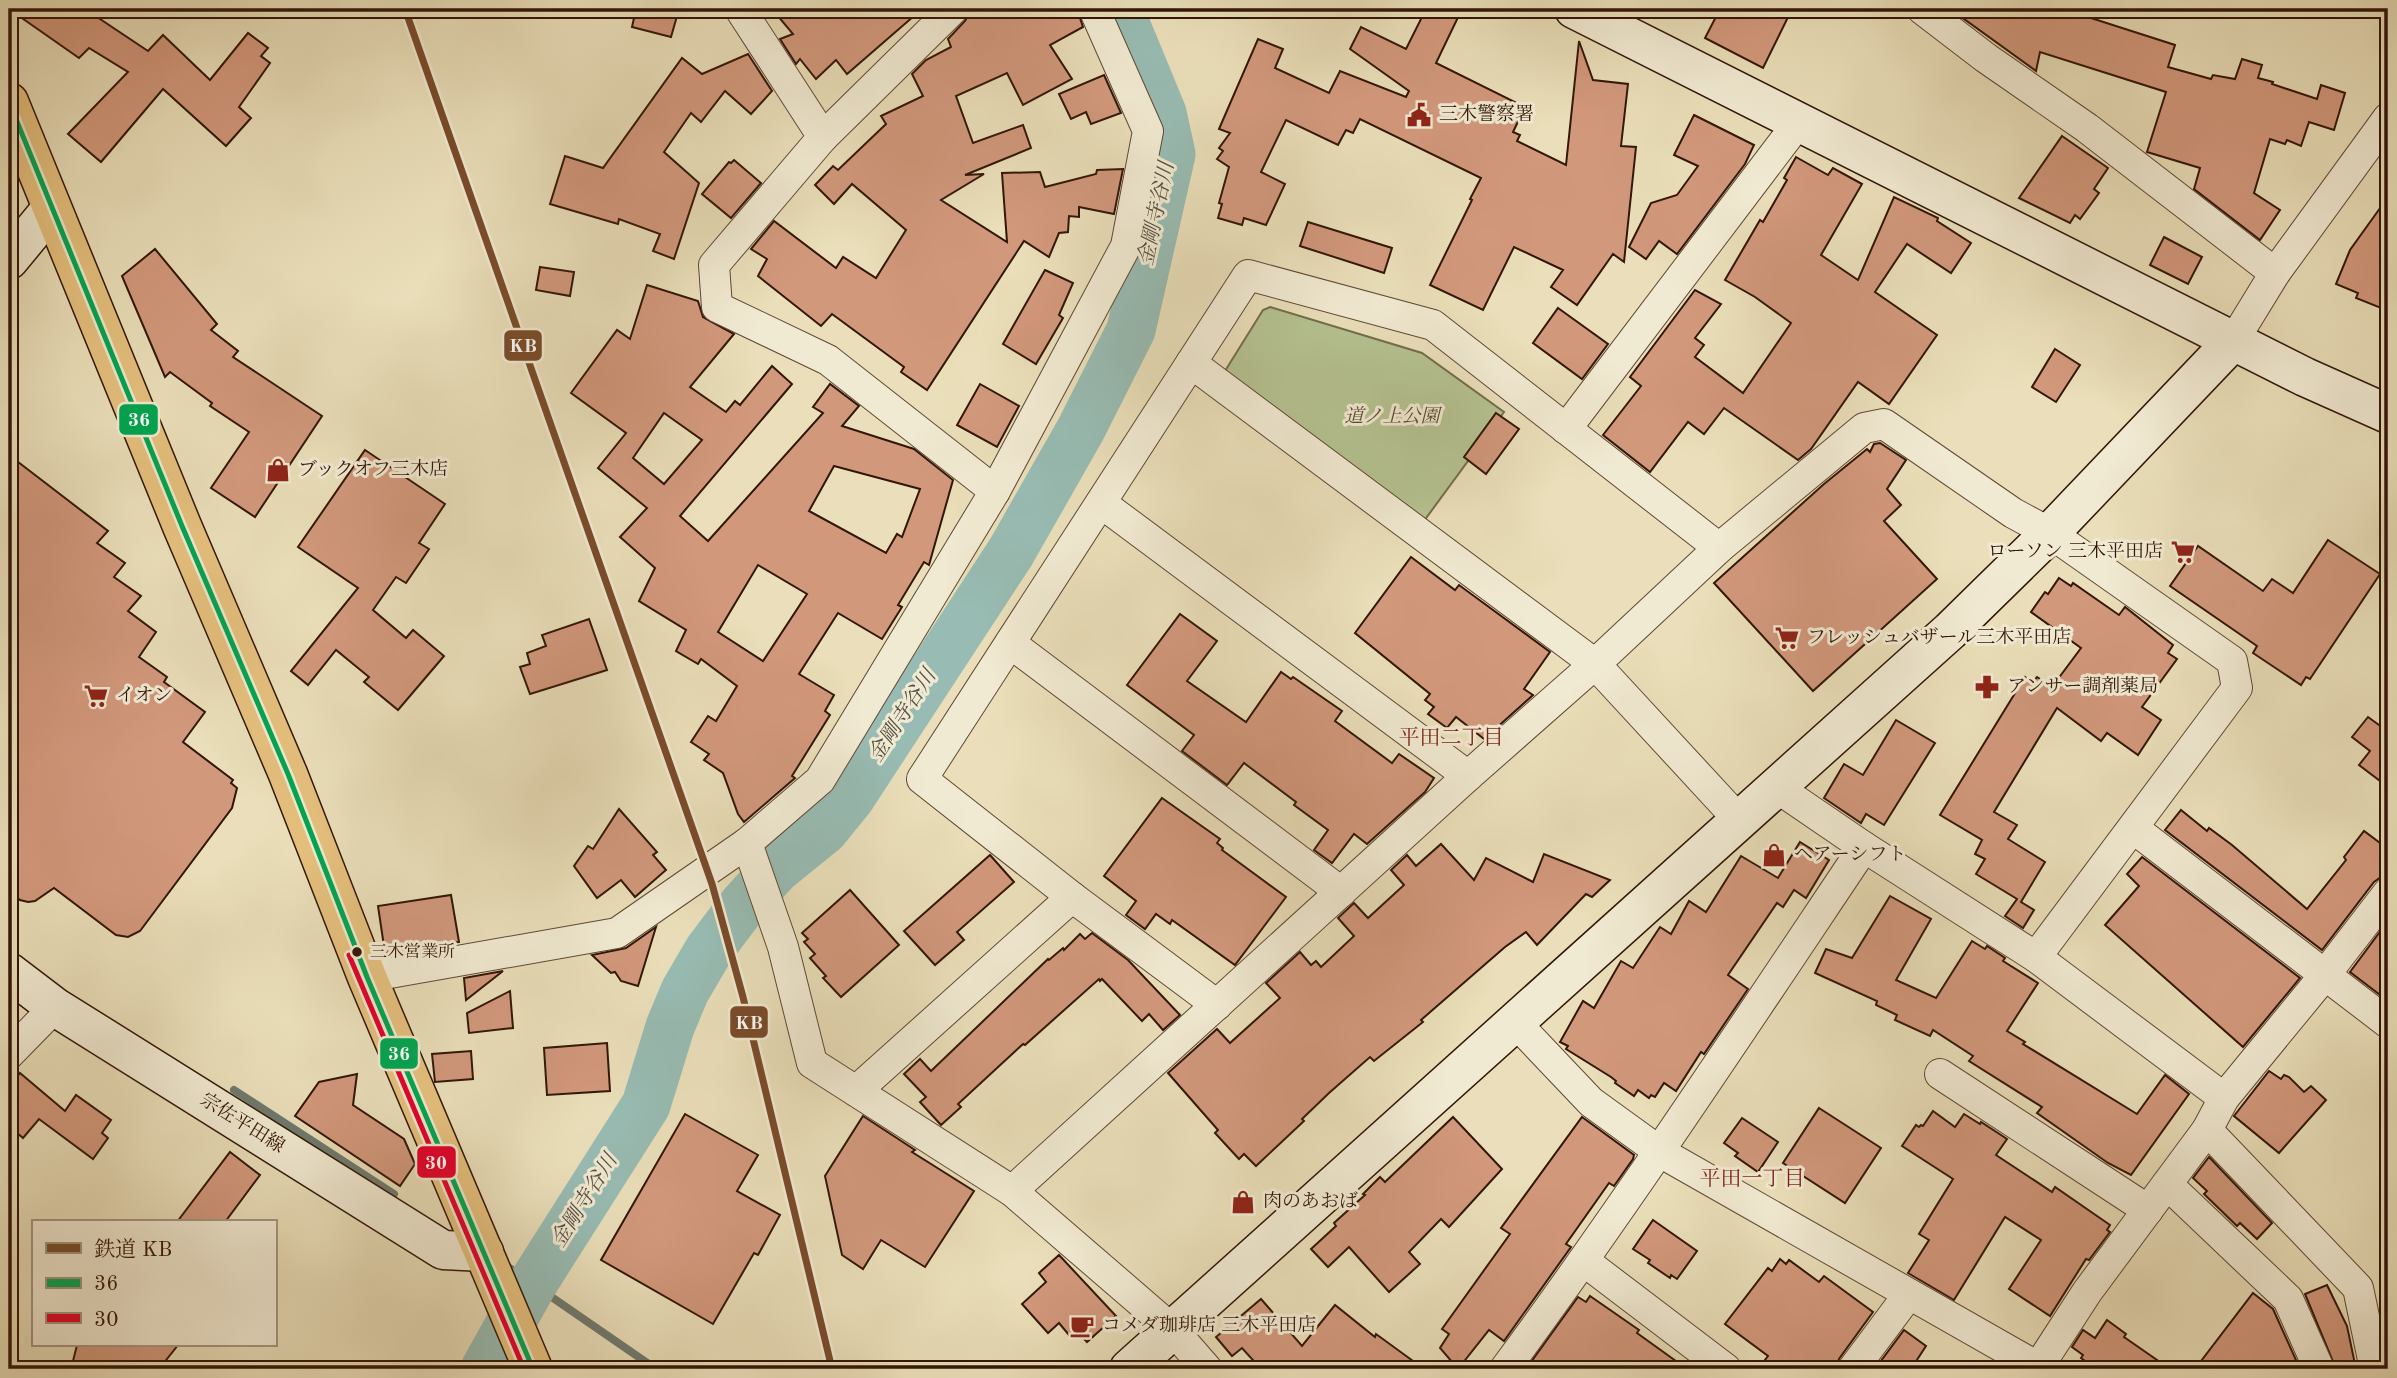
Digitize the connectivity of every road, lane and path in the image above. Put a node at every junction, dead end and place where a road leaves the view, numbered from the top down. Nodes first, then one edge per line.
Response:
1 (740, 9) edge
2 (953, 9) edge
3 (1094, 9) edge
4 (1574, 9) edge
5 (1922, 9) edge
6 (9, 102) edge
7 (2388, 118) edge
8 (1798, 123) junction
9 (823, 137) junction
10 (51, 209) junction
11 (9, 260) edge
12 (2275, 273) junction
13 (2234, 340) junction
14 (1191, 363) junction
15 (2388, 414) edge
16 (1566, 429) junction
17 (995, 491) junction
18 (1101, 503) junction
19 (2050, 533) junction
20 (1718, 548) junction
21 (1010, 643) junction
22 (1595, 664) junction
23 (1468, 776) junction
24 (1776, 787) junction
25 (1739, 820) junction
26 (2133, 828) junction
27 (747, 843) junction
28 (1864, 847) junction
29 (1341, 892) junction
30 (2388, 893) edge
31 (1072, 897) junction
32 (2036, 957) junction
33 (9, 972) edge
34 (2324, 976) junction
35 (367, 977) junction
36 (1217, 1005) junction
37 (55, 1007) junction
38 (1515, 1022) junction
39 (2388, 1023) edge
40 (9, 1054) edge
41 (1940, 1074) dead end
42 (856, 1091) junction
43 (2224, 1098) junction
44 (2207, 1130) junction
45 (1660, 1152) junction
46 (2167, 1184) junction
47 (1012, 1191) junction
48 (2148, 1210) junction
49 (487, 1260) junction
50 (1584, 1261) junction
51 (1909, 1294) junction
52 (1173, 1330) junction
53 (2038, 1368) edge
54 (533, 1369) edge
55 (1129, 1369) edge
56 (1207, 1369) edge
57 (1505, 1369) edge
58 (1726, 1369) edge
59 (1853, 1369) edge
60 (2319, 1369) edge
61 (2375, 1369) edge

1 - 9 street
2 - 9 street
3 - 17 street
4 - 8 street
5 - 12 street
6 - 10 main road
7 - 12 street
8 - 13 street
8 - 16 street
9 - 17 street
10 - 11 street
10 - 35 main road
12 - 13 street
13 - 15 street
13 - 19 street
14 - 16 street
14 - 18 street
14 - 22 street
16 - 20 street
17 - 27 street
18 - 21 street
18 - 23 street
19 - 20 street
19 - 24 street
19 - 26 street
20 - 22 street
21 - 29 street
21 - 31 street
22 - 23 street
22 - 25 street
23 - 29 street
24 - 25 street
24 - 28 street
25 - 38 street
26 - 32 street
26 - 34 street
27 - 35 street
27 - 42 street
28 - 32 street
28 - 45 street
29 - 36 street
30 - 34 street
31 - 36 street
31 - 42 street
32 - 43 street
33 - 37 street, 宗佐平田線
34 - 39 street
34 - 43 street
35 - 49 main road
36 - 47 street
37 - 40 street
37 - 49 street, 宗佐平田線
38 - 45 street
38 - 52 street
41 - 48 street
42 - 47 street
43 - 44 street
44 - 46 street
44 - 61 street
45 - 50 street
45 - 51 street
46 - 48 street
46 - 60 street
47 - 52 street
48 - 53 street
49 - 54 main road
50 - 57 street
50 - 58 street
51 - 53 street
51 - 59 street
52 - 55 street
52 - 56 street

